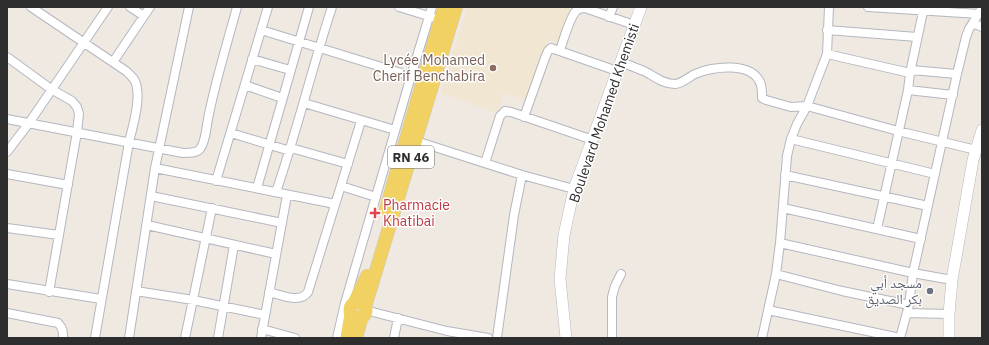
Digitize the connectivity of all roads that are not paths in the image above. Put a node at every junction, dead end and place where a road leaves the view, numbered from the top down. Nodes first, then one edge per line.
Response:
1 (31, 7) edge
2 (108, 7) edge
3 (130, 7) edge
4 (150, 7) edge
5 (189, 7) edge
6 (237, 7) edge
7 (268, 7) edge
8 (308, 7) edge
9 (332, 7) edge
10 (399, 7) edge
11 (432, 7) edge
12 (444, 7) edge
13 (456, 7) edge
14 (613, 7) edge
15 (641, 7) edge
16 (829, 7) edge
17 (868, 7) edge
18 (924, 9) edge
19 (969, 10) edge
20 (980, 11) edge
21 (144, 16) junction
22 (609, 17) junction
23 (440, 20) junction
24 (973, 23) junction
25 (634, 25) junction
26 (982, 26) edge
27 (261, 30) junction
28 (827, 30) junction
29 (917, 37) junction
30 (298, 42) junction
31 (84, 43) junction
32 (319, 48) junction
33 (560, 50) junction
34 (827, 54) junction
35 (7, 57) edge
36 (252, 59) junction
37 (113, 62) junction
38 (619, 67) junction
39 (290, 70) junction
40 (910, 72) junction
41 (957, 74) junction
42 (410, 76) junction
43 (244, 85) junction
44 (51, 88) junction
45 (908, 90) junction
46 (953, 95) junction
47 (282, 98) junction
48 (304, 103) junction
49 (807, 106) junction
50 (524, 117) junction
51 (7, 118) edge
52 (361, 120) junction
53 (29, 123) junction
54 (395, 130) junction
55 (898, 131) junction
56 (77, 132) junction
57 (982, 132) edge
58 (231, 133) junction
59 (791, 139) junction
60 (592, 140) junction
61 (416, 141) junction
62 (943, 141) junction
63 (129, 142) junction
64 (270, 144) junction
65 (160, 148) junction
66 (291, 149) junction
67 (976, 150) junction
68 (7, 152) edge
69 (485, 163) junction
70 (348, 164) junction
71 (892, 165) junction
72 (155, 168) junction
73 (7, 174) edge
74 (935, 174) junction
75 (522, 175) junction
76 (785, 175) junction
77 (216, 181) junction
78 (68, 185) junction
79 (341, 186) junction
80 (257, 188) junction
81 (574, 189) junction
82 (276, 192) junction
83 (287, 195) junction
84 (152, 196) junction
85 (376, 197) junction
86 (884, 197) junction
87 (335, 204) junction
88 (928, 206) junction
89 (212, 208) junction
90 (784, 208) junction
91 (282, 223) junction
92 (147, 225) junction
93 (7, 228) edge
94 (877, 229) junction
95 (59, 235) junction
96 (205, 239) junction
97 (921, 239) junction
98 (780, 243) junction
99 (234, 245) junction
100 (276, 254) junction
101 (913, 273) junction
102 (621, 274) dead end
103 (776, 274) junction
104 (952, 280) junction
105 (7, 284) edge
106 (136, 291) junction
107 (49, 292) junction
108 (269, 292) junction
109 (101, 300) junction
110 (193, 300) junction
111 (223, 306) junction
112 (356, 309) junction
113 (908, 309) junction
114 (768, 310) junction
115 (7, 313) edge
116 (949, 314) junction
117 (265, 315) junction
118 (398, 318) junction
119 (262, 329) junction
120 (63, 338) edge
121 (94, 338) edge
122 (129, 338) edge
123 (185, 338) edge
124 (218, 338) edge
125 (261, 338) edge
126 (295, 338) edge
127 (337, 338) edge
128 (347, 338) edge
129 (356, 338) edge
130 (394, 338) edge
131 (488, 338) edge
132 (497, 338) edge
133 (566, 338) edge
134 (612, 338) edge
135 (762, 338) edge
136 (900, 338) edge
137 (949, 338) edge

1 - 31 street
2 - 31 street
3 - 21 street
4 - 21 street
5 - 65 street
6 - 65 street
7 - 27 street
8 - 30 street
9 - 32 street
10 - 23 street
11 - 23 street
12 - 23 main road, RN 46
13 - 23 main road, RN 46
14 - 22 street
15 - 25 main road, Boulevard Mohamed Khemisti
16 - 28 street
17 - 18 street
18 - 19 street
18 - 29 street
19 - 20 street
20 - 24 street
21 - 37 street
22 - 25 street
22 - 33 street
23 - 42 street
23 - 61 main road, RN 46
23 - 112 main road, RN 46
24 - 26 street
24 - 41 street
25 - 38 main road, Boulevard Mohamed Khemisti
27 - 30 street
27 - 36 street
28 - 29 street
28 - 34 street
29 - 40 street
30 - 32 street
30 - 39 street
31 - 37 street
31 - 44 street
32 - 42 street
32 - 48 street
33 - 38 street
33 - 50 street
34 - 40 street
34 - 49 street
35 - 44 street
36 - 39 street
36 - 43 street
37 - 63 street
38 - 49 street
38 - 60 main road, Boulevard Mohamed Khemisti
39 - 47 street
40 - 41 street
40 - 45 street
41 - 46 street
42 - 54 street
43 - 47 street
43 - 58 street
44 - 53 street
44 - 56 street
45 - 46 street
45 - 55 street
46 - 62 street
47 - 64 street
48 - 52 street
48 - 66 street
49 - 55 street
49 - 59 street
50 - 60 street
50 - 69 street
51 - 53 street
52 - 54 street
52 - 70 street
53 - 56 street
53 - 68 street
54 - 85 street
55 - 62 street
55 - 71 street
56 - 63 street
56 - 78 street
57 - 67 main road
58 - 64 street
58 - 77 street
59 - 71 street
59 - 76 street
60 - 81 main road, Boulevard Mohamed Khemisti
61 - 69 street
61 - 112 main road, RN 46
62 - 67 street
62 - 74 street
63 - 65 street
63 - 109 street
64 - 66 street
64 - 80 street
65 - 72 street
66 - 70 street
66 - 82 street
67 - 104 main road
69 - 75 street
70 - 79 street
71 - 74 street
71 - 86 street
72 - 77 street
72 - 84 street
73 - 78 street
74 - 88 street
75 - 81 street
75 - 132 street
76 - 86 street
76 - 90 street
77 - 80 street
78 - 95 street
79 - 85 street
79 - 87 street
80 - 82 street
81 - 133 main road, Boulevard Mohamed Khemisti
82 - 83 street
83 - 87 street
83 - 91 street
84 - 89 street
84 - 92 street
85 - 112 street
86 - 88 street
86 - 94 street
87 - 108 street
88 - 97 street
89 - 91 street
89 - 96 street
90 - 94 street
90 - 98 street
91 - 100 street
92 - 96 street
92 - 106 street
93 - 95 street
94 - 97 street
95 - 107 street
96 - 99 street
96 - 110 street
97 - 101 street
98 - 101 street
98 - 103 street
99 - 100 street
99 - 111 street
100 - 108 street
101 - 104 street
101 - 113 street
102 - 134 street
103 - 113 street
103 - 114 street
104 - 116 main road
105 - 107 street
106 - 110 street
106 - 122 street
107 - 109 street
108 - 117 street
109 - 121 street
110 - 111 street
110 - 123 street
111 - 117 street
111 - 124 street
112 - 118 street
112 - 127 street
112 - 128 main road, RN 46
112 - 129 main road, RN 46
113 - 116 street
113 - 136 street
114 - 135 street
114 - 136 street
115 - 120 street
116 - 137 main road
117 - 119 street
118 - 130 street
118 - 131 street
119 - 125 street
119 - 126 street

